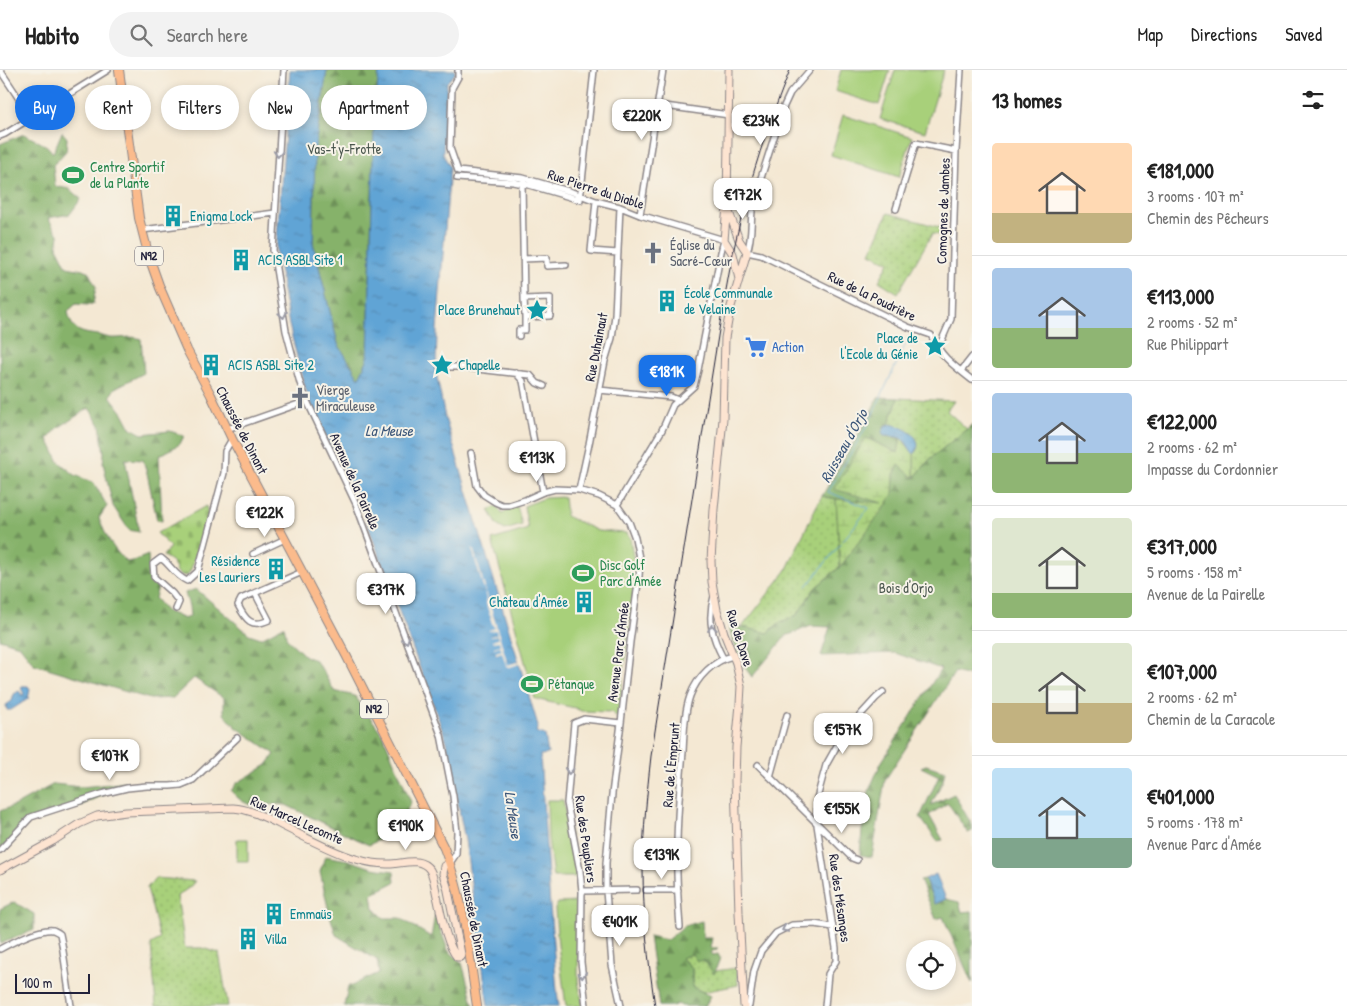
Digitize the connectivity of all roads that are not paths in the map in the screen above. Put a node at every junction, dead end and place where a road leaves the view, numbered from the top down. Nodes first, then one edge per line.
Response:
1 (0, 70) edge
2 (108, 70) edge
3 (119, 70) edge
4 (284, 70) edge
5 (458, 70) edge
6 (594, 70) edge
7 (663, 70) edge
8 (730, 70) edge
9 (810, 70) edge
10 (961, 70) edge
11 (75, 90) edge
12 (15, 93) edge
13 (658, 105) junction
14 (729, 115) junction
15 (15, 127) edge
16 (0, 136) edge
17 (956, 151) junction
18 (457, 178) dead end
19 (523, 178) junction
20 (522, 184) junction
21 (581, 197) junction
22 (596, 201) junction
23 (728, 206) junction
24 (620, 208) junction
25 (896, 208) dead end
26 (275, 213) junction
27 (640, 215) junction
28 (142, 230) junction
29 (724, 240) junction
30 (739, 240) junction
31 (747, 252) junction
32 (618, 253) junction
33 (733, 254) junction
34 (523, 259) junction
35 (566, 265) dead end
36 (739, 279) junction
37 (524, 299) junction
38 (525, 317) junction
39 (519, 336) dead end
40 (938, 349) junction
41 (972, 357) edge
42 (440, 367) dead end
43 (961, 371) junction
44 (516, 373) junction
45 (972, 380) edge
46 (523, 381) junction
47 (536, 383) junction
48 (544, 386) dead end
49 (599, 390) junction
50 (678, 400) junction
51 (307, 401) junction
52 (227, 428) junction
53 (232, 439) junction
54 (471, 453) dead end
55 (579, 490) junction
56 (543, 492) junction
57 (617, 505) junction
58 (285, 539) junction
59 (253, 554) dead end
60 (302, 572) junction
61 (256, 593) junction
62 (714, 595) junction
63 (176, 609) dead end
64 (733, 656) junction
65 (723, 658) junction
66 (883, 692) dead end
67 (787, 715) dead end
68 (622, 723) junction
69 (237, 738) dead end
70 (758, 765) dead end
71 (770, 778) junction
72 (818, 824) junction
73 (0, 850) edge
74 (858, 860) dead end
75 (450, 863) junction
76 (0, 870) edge
77 (637, 890) dead end
78 (646, 890) dead end
79 (678, 890) junction
80 (606, 891) junction
81 (582, 892) junction
82 (680, 927) dead end
83 (833, 927) junction
84 (0, 949) edge
85 (71, 1006) edge
86 (477, 1006) edge
87 (586, 1006) edge
88 (621, 1006) edge
89 (744, 1006) edge
90 (749, 1006) edge
91 (825, 1006) edge

1 - 12 street
2 - 11 street
3 - 28 main road, Chaussée de Dinant / N92
4 -> 26 street, Avenue de la Pairelle
5 - 19 street, Rue Pierre du Diable
6 - 21 street
7 - 13 street
8 - 14 main road
9 - 31 street
10 - 17 street, Comognes de Jambes
13 - 14 street
13 - 27 street
14 - 23 main road
15 - 16 street
17 - 25 street
17 - 40 street, Comognes de Jambes
18 - 20 street, Rue Pierre du Diable
19 - 20 street
19 - 21 street, Rue Pierre du Diable
20 - 21 street, Rue Pierre du Diable
20 - 34 street
21 - 22 street, Rue Pierre du Diable
22 - 24 street, Rue Pierre du Diable
22 - 32 street
23 - 29 main road
23 - 30 main road
24 - 27 street, Rue Pierre du Diable
24 - 32 street, Rue Duhainaut
26 - 28 street
26 -> 51 street, Avenue de la Pairelle
27 - 29 street, Rue Pierre du Diable
28 - 52 main road, Chaussée de Dinant / N92
29 - 30 main road
29 - 33 main road, Rue de Dave
29 - 50 street
30 - 31 main road
31 - 33 main road
31 - 36 main road, Rue de Dave
31 - 40 street, Rue de la Poudrière
32 - 49 street, Rue Duhainaut
33 - 36 main road, Rue de Dave
34 - 35 street
34 - 37 street
36 - 62 main road, Rue de Dave
37 - 38 street
37 - 38 street
38 - 39 street
40 - 43 street, Rue de la Poudrière
41 - 43 street
42 - 44 street
43 - 45 street, Rue de la Poudrière
44 - 46 street
44 - 47 street
46 - 47 street
46 - 56 street
47 - 48 street
49 - 50 street
49 - 55 street, Rue Duhainaut
50 - 57 street
51 - 52 street
51 -> 75 street, Avenue de la Pairelle
52 - 53 main road, Chaussée de Dinant / N92
53 - 58 main road, Chaussée de Dinant / N92
53 - 63 street
54 - 56 street
55 - 56 street
55 - 57 street
57 - 68 street, Avenue Parc d'Amée
58 - 59 street
58 - 60 main road, Chaussée de Dinant / N92
60 - 61 street
60 - 75 main road, Chaussée de Dinant / N92
61 - 61 street
62 - 64 main road, Rue de Dave
65 -> 62 street
64 - 65 street, Rue de l'Emprunt
64 - 89 main road, Rue de Dave
65 - 79 street, Rue de l'Emprunt
66 - 72 street, Rue des Mésanges
67 - 71 street
68 - 80 street, Avenue Parc d'Amée
68 -> 81 street, Rue des Peupliers
69 - 73 street
70 - 71 street
71 - 72 street
72 - 74 street
72 - 83 street, Rue des Mésanges
75 - 76 main road, Rue Marcel Lecomte
75 - 86 main road, Chaussée de Dinant / N92
77 - 80 street
78 - 79 street
79 - 82 street, Rue de l'Emprunt
80 - 81 street
80 - 88 street, Avenue Parc d'Amée
81 -> 87 street, Rue des Peupliers
83 -> 90 street
83 - 91 street, Rue des Mésanges
84 - 85 street

